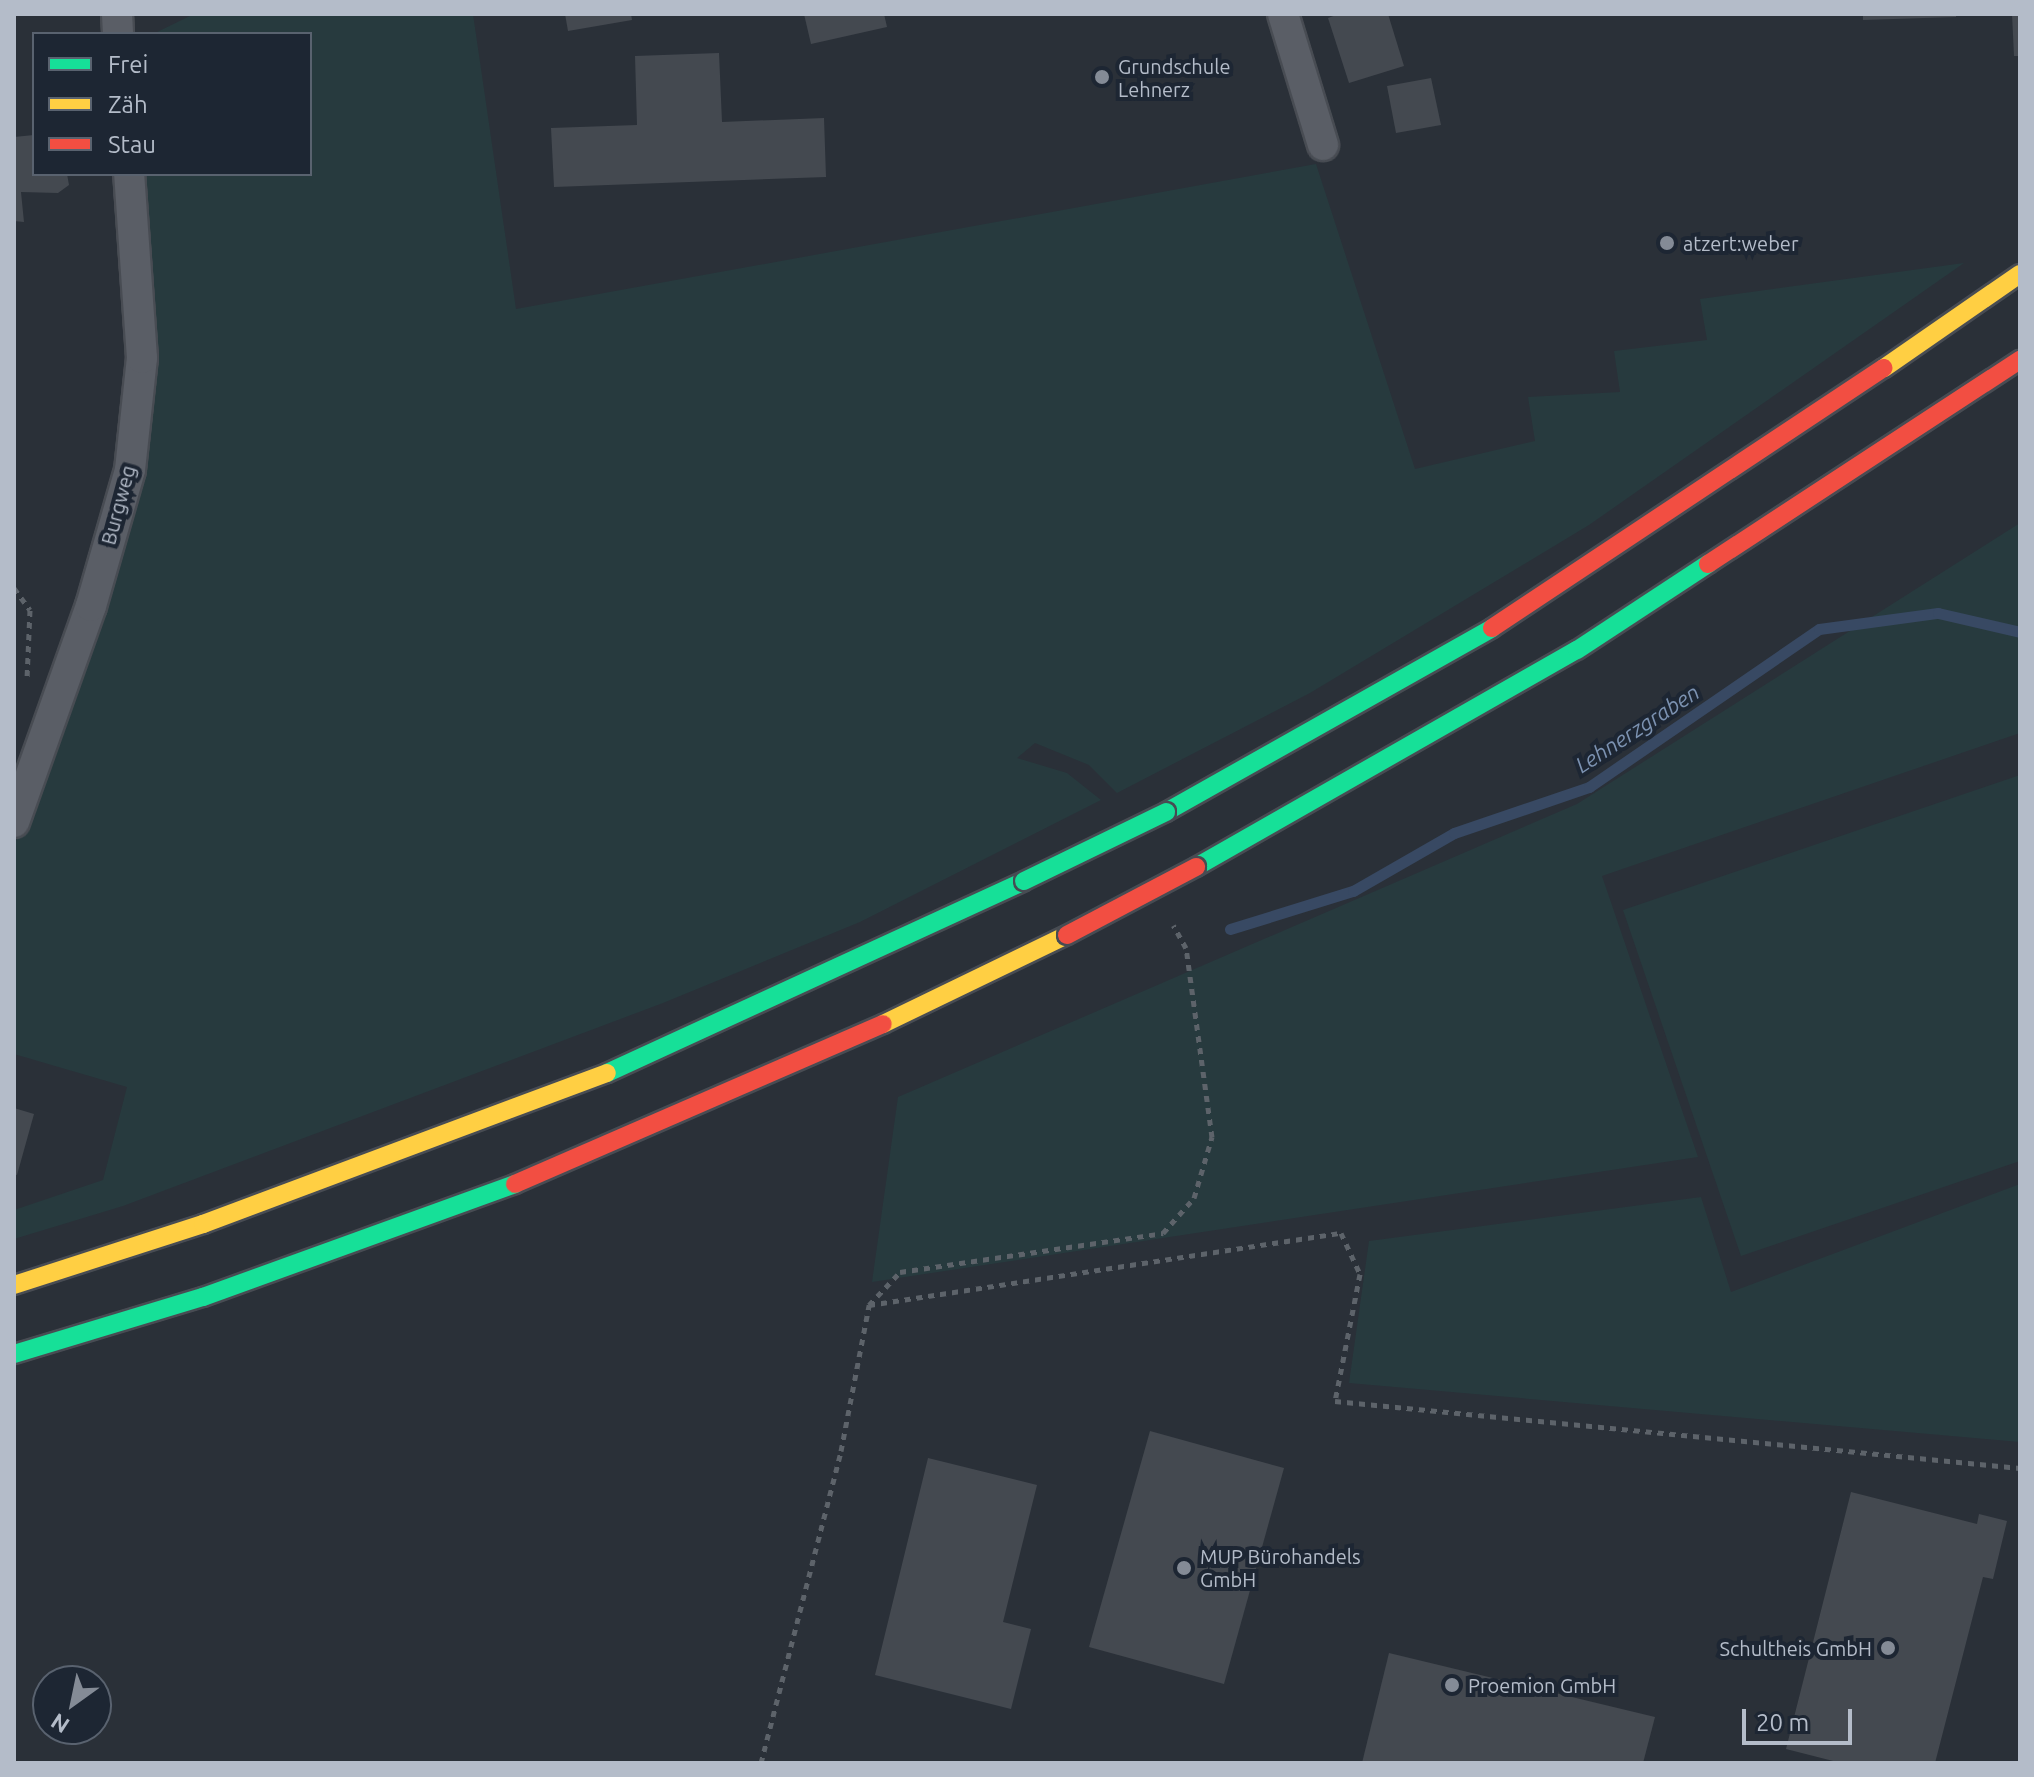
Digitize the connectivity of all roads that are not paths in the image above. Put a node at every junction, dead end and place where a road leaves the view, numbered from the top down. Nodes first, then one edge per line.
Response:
1 (1283, 14) edge
2 (1323, 145) dead end
3 (129, 176) edge
4 (2020, 274) edge
5 (2020, 360) edge
6 (14, 822) edge
7 (14, 1285) edge
8 (14, 1354) edge

1 - 2 street
3 - 6 street, Burgweg
4 - 7 highway, bridge
5 - 8 highway, bridge

